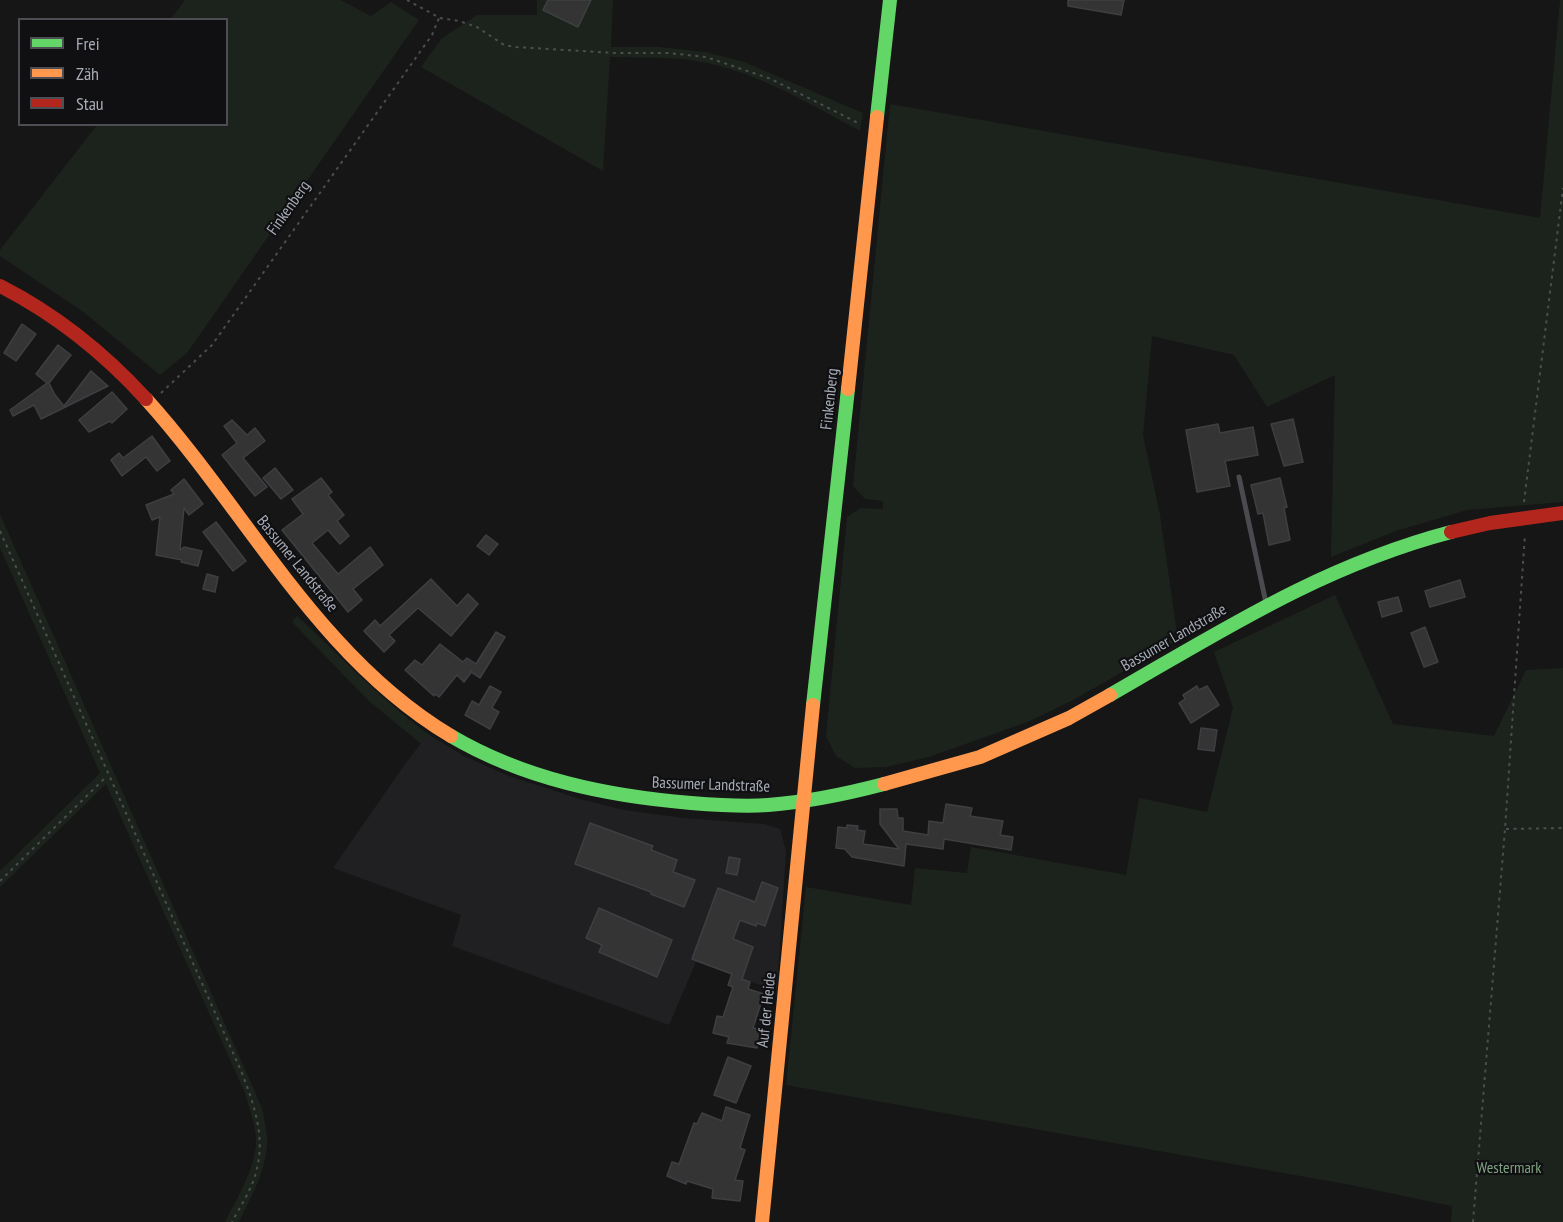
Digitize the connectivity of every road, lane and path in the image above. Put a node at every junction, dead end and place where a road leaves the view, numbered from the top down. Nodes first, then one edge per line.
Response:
1 (407, 0) edge
2 (890, 0) edge
3 (440, 18) junction
4 (875, 127) junction
5 (1563, 188) edge
6 (0, 286) edge
7 (149, 402) junction
8 (1239, 477) dead end
9 (1563, 513) edge
10 (1522, 519) junction
11 (0, 531) edge
12 (1267, 604) junction
13 (108, 775) junction
14 (804, 802) junction
15 (1563, 828) edge
16 (1505, 829) junction
17 (0, 880) edge
18 (232, 1222) edge
19 (762, 1222) edge
20 (1473, 1222) edge

1 - 3 path
2 - 4 main road, Finkenberg
3 - 4 path
3 - 7 path, Finkenberg
4 - 14 main road, Finkenberg
5 - 10 path
6 - 7 main road, Bassumer Landstraße
7 - 14 main road, Bassumer Landstraße
8 - 12 lane
9 - 10 main road, Bassumer Landstraße
10 - 12 main road, Bassumer Landstraße
10 - 16 path
11 - 13 path
12 - 14 main road, Bassumer Landstraße
13 - 17 path
13 - 18 path
14 - 19 main road, Auf der Heide
15 - 16 path
16 - 20 path

